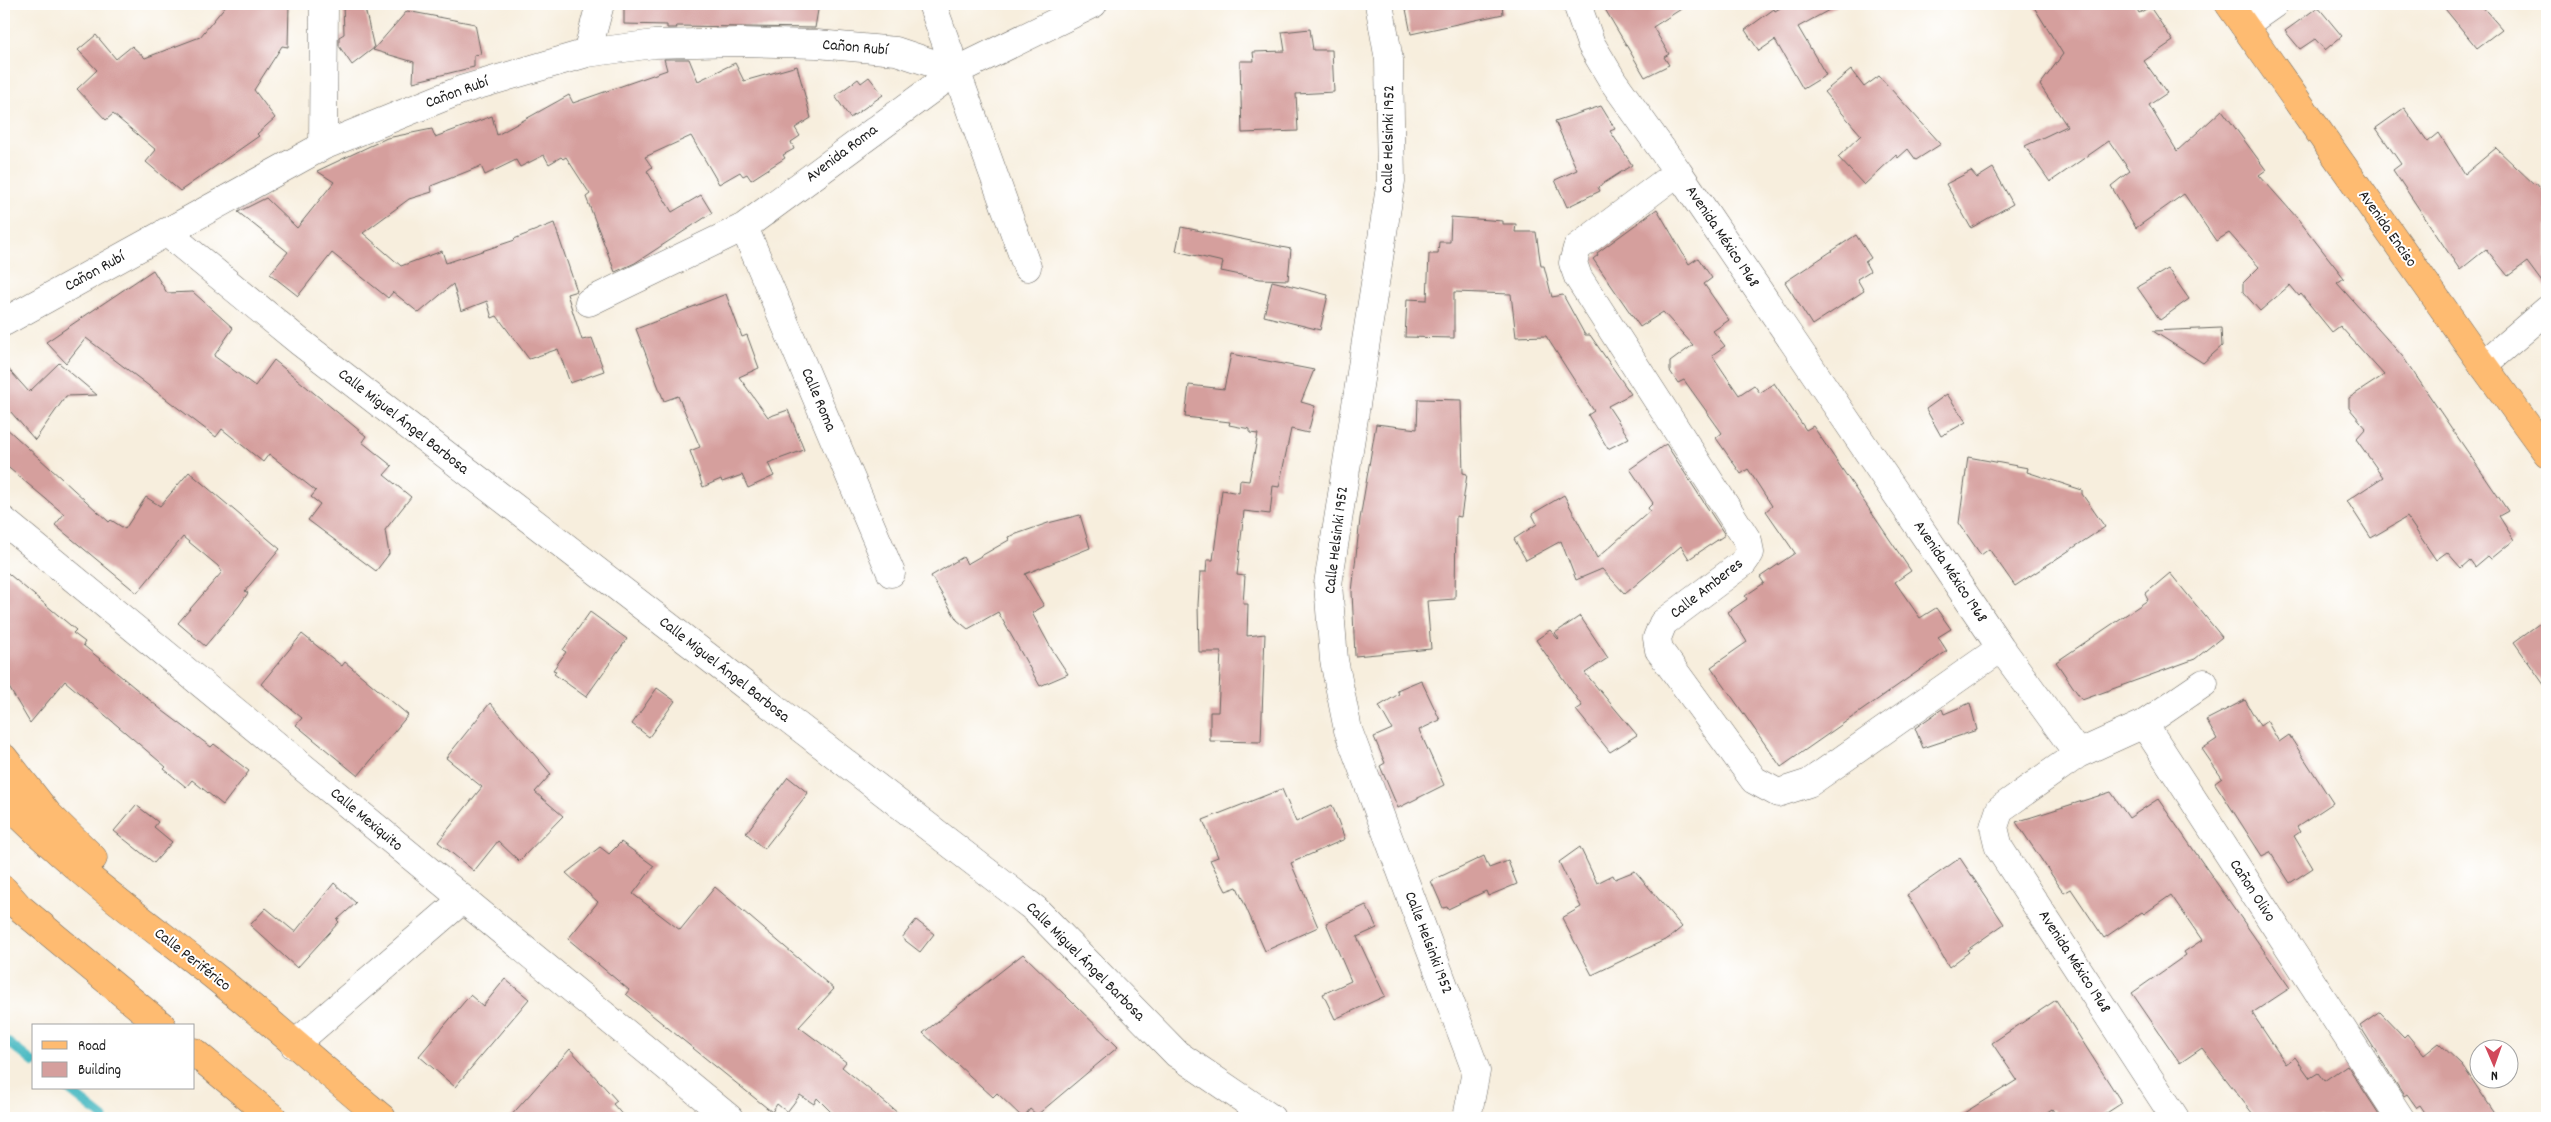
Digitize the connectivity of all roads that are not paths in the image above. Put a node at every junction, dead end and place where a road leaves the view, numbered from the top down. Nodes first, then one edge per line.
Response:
1 (324, 4) edge
2 (600, 4) edge
3 (932, 4) edge
4 (1093, 4) edge
5 (1379, 4) edge
6 (1577, 4) edge
7 (2274, 4) edge
8 (2236, 14) edge
9 (588, 53) junction
10 (956, 71) junction
11 (323, 146) junction
12 (1678, 172) junction
13 (744, 227) junction
14 (166, 232) junction
15 (1027, 267) dead end
16 (589, 302) dead end
17 (2547, 310) edge
18 (4, 322) edge
19 (2483, 365) junction
20 (2547, 453) edge
21 (4, 521) edge
22 (891, 573) dead end
23 (2002, 648) junction
24 (2204, 683) dead end
25 (2144, 724) junction
26 (2078, 754) junction
27 (4, 758) edge
28 (4, 799) edge
29 (9, 898) edge
30 (462, 900) junction
31 (210, 973) junction
32 (160, 1024) edge
33 (294, 1045) junction
34 (195, 1053) edge
35 (2167, 1116) edge
36 (1468, 1117) edge
37 (274, 1118) edge
38 (382, 1118) edge
39 (729, 1118) edge
40 (1271, 1118) edge
41 (2400, 1118) edge

1 - 11 street
2 - 9 street
3 - 10 street
4 - 10 street, Avenida Roma
5 - 36 street, Calle Helsinki 1952
6 - 12 street, Avenida México 1968
7 - 8 street
8 - 19 main road, Avenida Enciso
9 - 10 street, Cañon Rubí
9 - 11 street, Cañon Rubí
10 - 13 street, Avenida Roma
10 - 15 street
11 - 14 street, Cañon Rubí
12 - 23 street, Avenida México 1968
12 - 23 street, Calle Amberes
13 - 16 street, Avenida Roma
13 - 22 street, Calle Roma
14 - 18 street, Cañon Rubí
14 - 40 street, Calle Miguel Ángel Barbosa
17 - 19 street
19 - 20 main road, Avenida Enciso
21 - 30 street, Calle Mexiquito
23 - 26 street, Avenida México 1968
24 - 25 street
25 - 26 street
25 - 41 street, Cañon Olivo
26 - 35 street, Avenida México 1968
27 - 31 main road
28 - 31 main road, Calle Periférico
29 - 32 main road
30 - 33 street
30 - 39 street, Calle Mexiquito
31 - 33 main road, Calle Periférico
33 - 38 main road, Calle Periférico
34 - 37 main road

